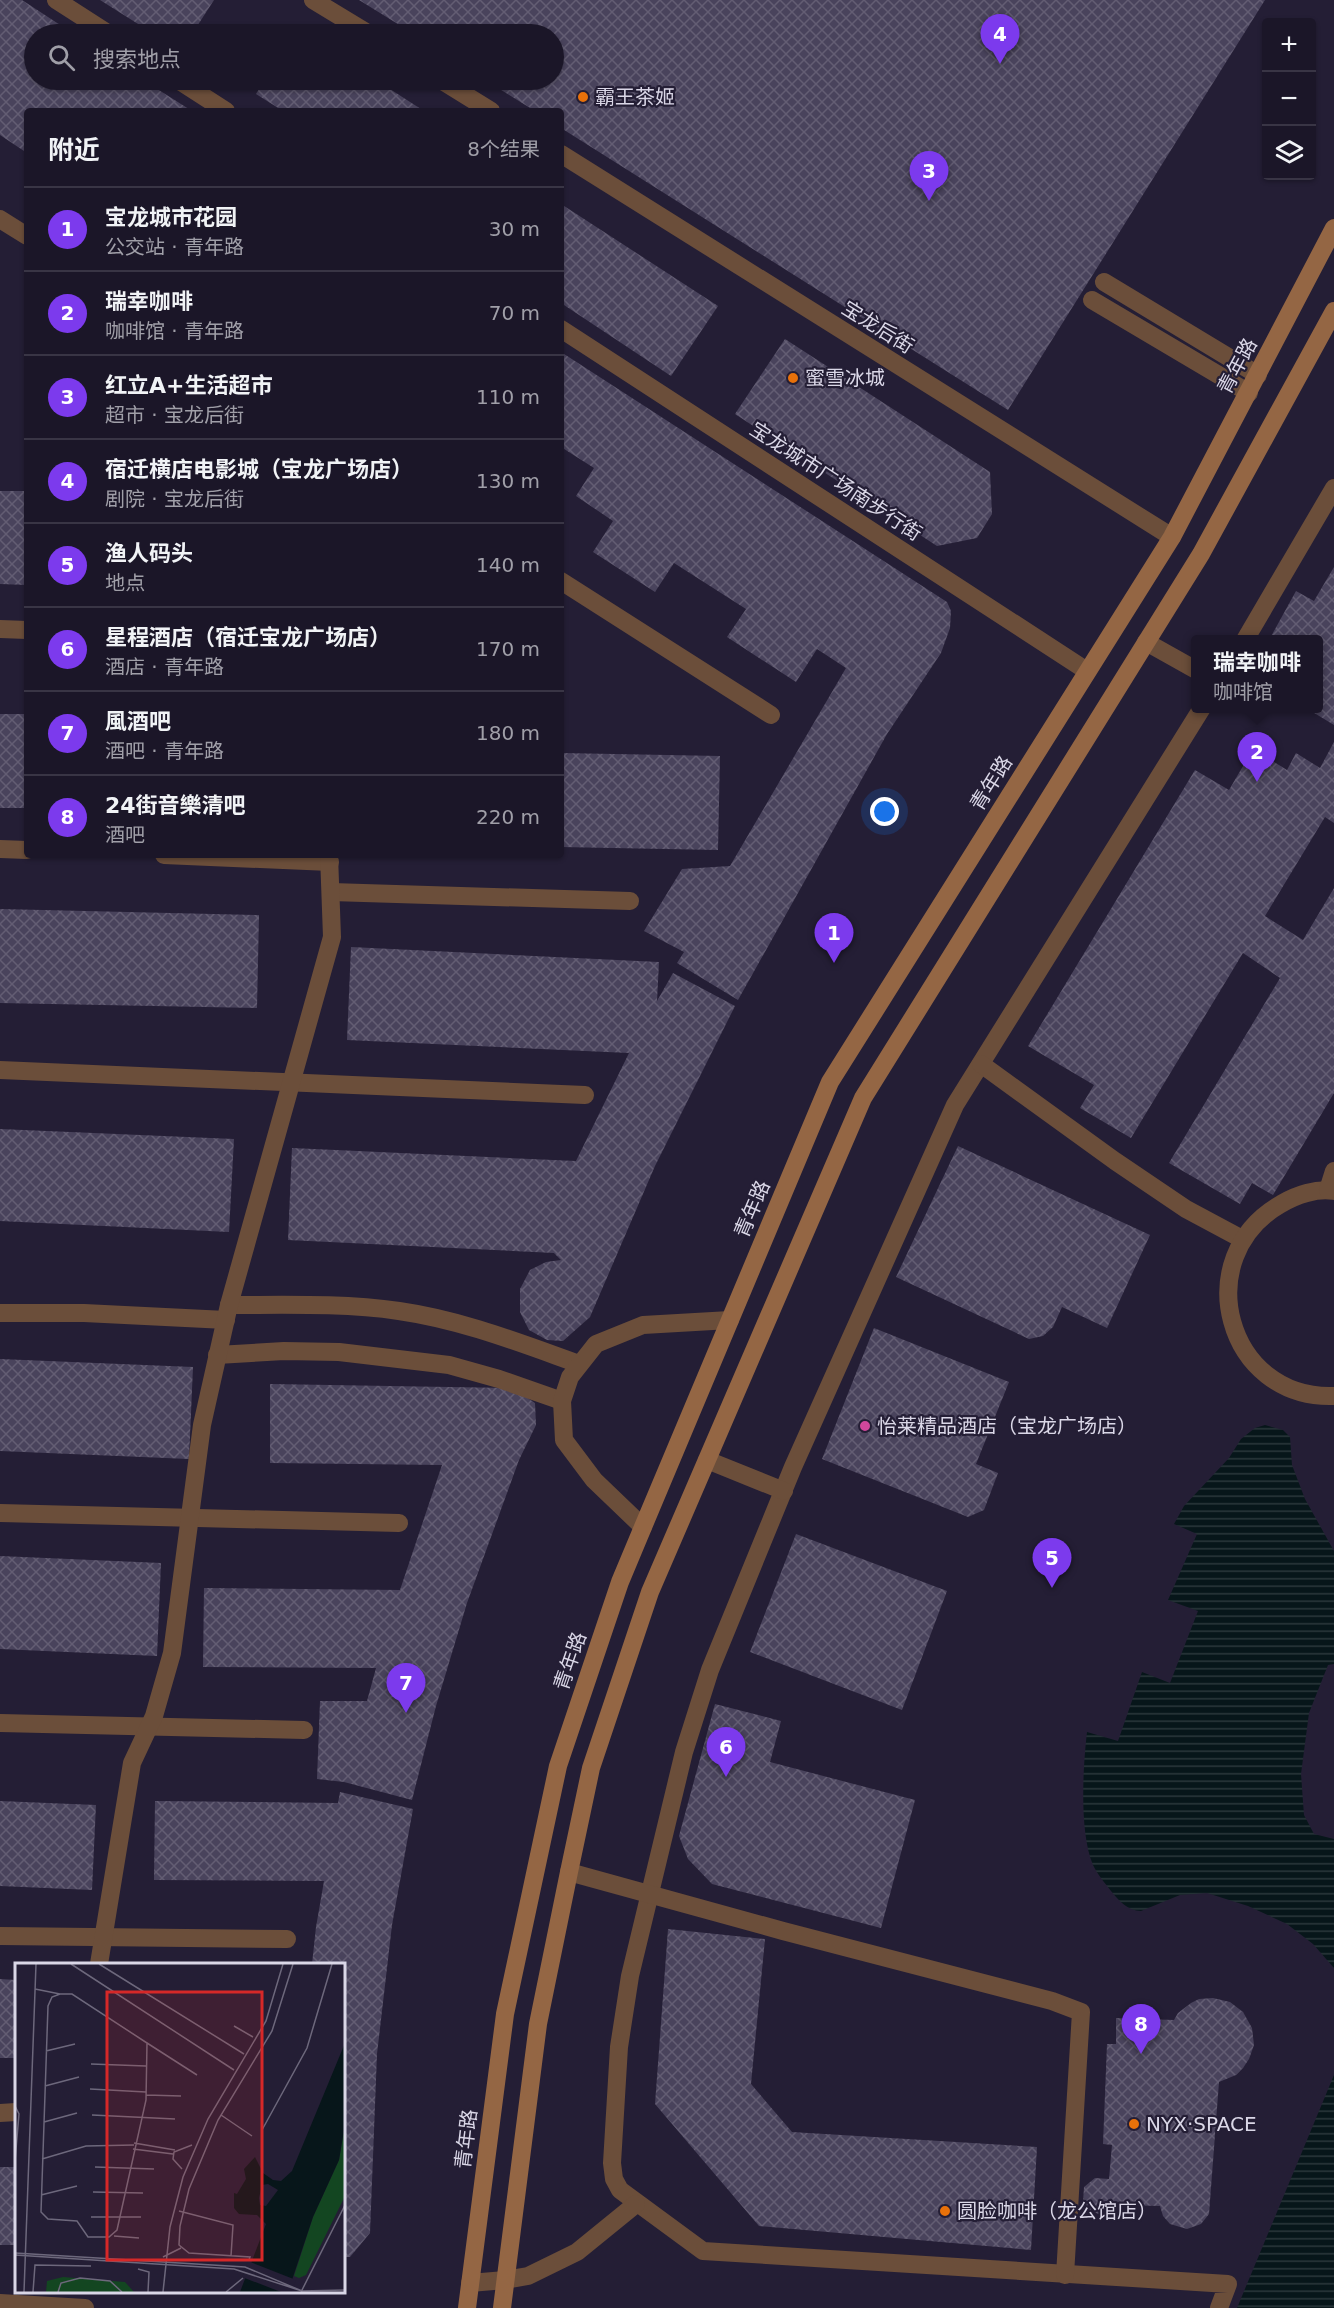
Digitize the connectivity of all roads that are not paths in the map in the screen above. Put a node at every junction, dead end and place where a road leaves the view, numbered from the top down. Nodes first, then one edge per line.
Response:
1 (56, 0) edge
2 (313, 0) edge
3 (93, 24) edge
4 (353, 24) edge
5 (193, 90) edge
6 (457, 90) edge
7 (221, 108) edge
8 (486, 108) edge
9 (564, 156) edge
10 (0, 219) edge
11 (1334, 228) edge
12 (24, 235) edge
13 (1104, 282) dead end
14 (1092, 300) dead end
15 (1334, 311) edge
16 (564, 331) edge
17 (1258, 375) junction
18 (1249, 393) junction
19 (1334, 488) edge
20 (1172, 537) junction
21 (564, 583) edge
22 (0, 629) edge
23 (24, 630) edge
24 (1247, 635) edge
25 (1146, 642) junction
26 (1191, 667) edge
27 (1087, 671) junction
28 (1199, 713) edge
29 (771, 715) dead end
30 (0, 849) edge
31 (24, 850) edge
32 (330, 858) edge
33 (331, 892) junction
34 (630, 901) dead end
35 (981, 1064) junction
36 (0, 1070) edge
37 (292, 1082) junction
38 (585, 1095) dead end
39 (1334, 1170) edge
40 (1331, 1190) edge
41 (1242, 1239) junction
42 (0, 1313) edge
43 (228, 1313) junction
44 (730, 1320) junction
45 (217, 1356) junction
46 (579, 1364) junction
47 (1334, 1396) edge
48 (562, 1401) junction
49 (707, 1460) junction
50 (784, 1491) junction
51 (0, 1513) edge
52 (190, 1518) junction
53 (399, 1523) dead end
54 (643, 1527) junction
55 (0, 1723) edge
56 (150, 1725) junction
57 (304, 1730) dead end
58 (569, 1872) junction
59 (651, 1895) junction
60 (0, 1936) edge
61 (104, 1936) junction
62 (287, 1939) dead end
63 (99, 1963) edge
64 (15, 2112) edge
65 (0, 2113) edge
66 (636, 2204) junction
67 (1065, 2275) junction
68 (505, 2280) junction
69 (470, 2283) junction
70 (0, 2303) edge
71 (85, 2308) edge
72 (467, 2308) edge
73 (502, 2308) edge
74 (1219, 2308) edge

1 - 3 street
2 - 4 street
5 - 7 street
6 - 8 street
9 - 20 street, 宝龙后街
10 - 12 street
11 - 17 street, 青年路
13 - 17 street
14 - 18 street
15 - 25 street
16 - 27 street, 宝龙城市广场南步行街
17 - 18 street, 青年路
18 - 20 street, 青年路
19 - 24 street
20 - 27 street, 青年路
21 - 29 street
22 - 23 street
25 - 26 street
25 - 49 street
27 - 44 street, 青年路
28 - 35 street
30 - 31 street
32 - 33 street
33 - 34 street
33 - 37 street
35 - 41 street
35 - 50 street
36 - 37 street
37 - 38 street
37 - 43 street
39 - 40 street
40 - 41 street
41 - 47 street
42 - 43 street
43 - 45 street
43 - 46 street
44 - 46 street
44 - 54 street, 青年路
45 - 48 street
45 - 52 street
46 - 48 street
48 - 54 street
49 - 50 street
49 - 58 street
50 - 59 street
51 - 52 street
52 - 53 street
52 - 56 street
54 - 69 street, 青年路
55 - 56 street
56 - 57 street
56 - 61 street
58 - 59 street
58 - 68 street
59 - 66 street
59 - 67 street
60 - 61 street
61 - 62 street
61 - 63 street
64 - 65 street
66 - 67 street
66 - 68 street
67 - 74 street
68 - 69 street
68 - 73 street
69 - 72 street, 青年路
70 - 71 street

